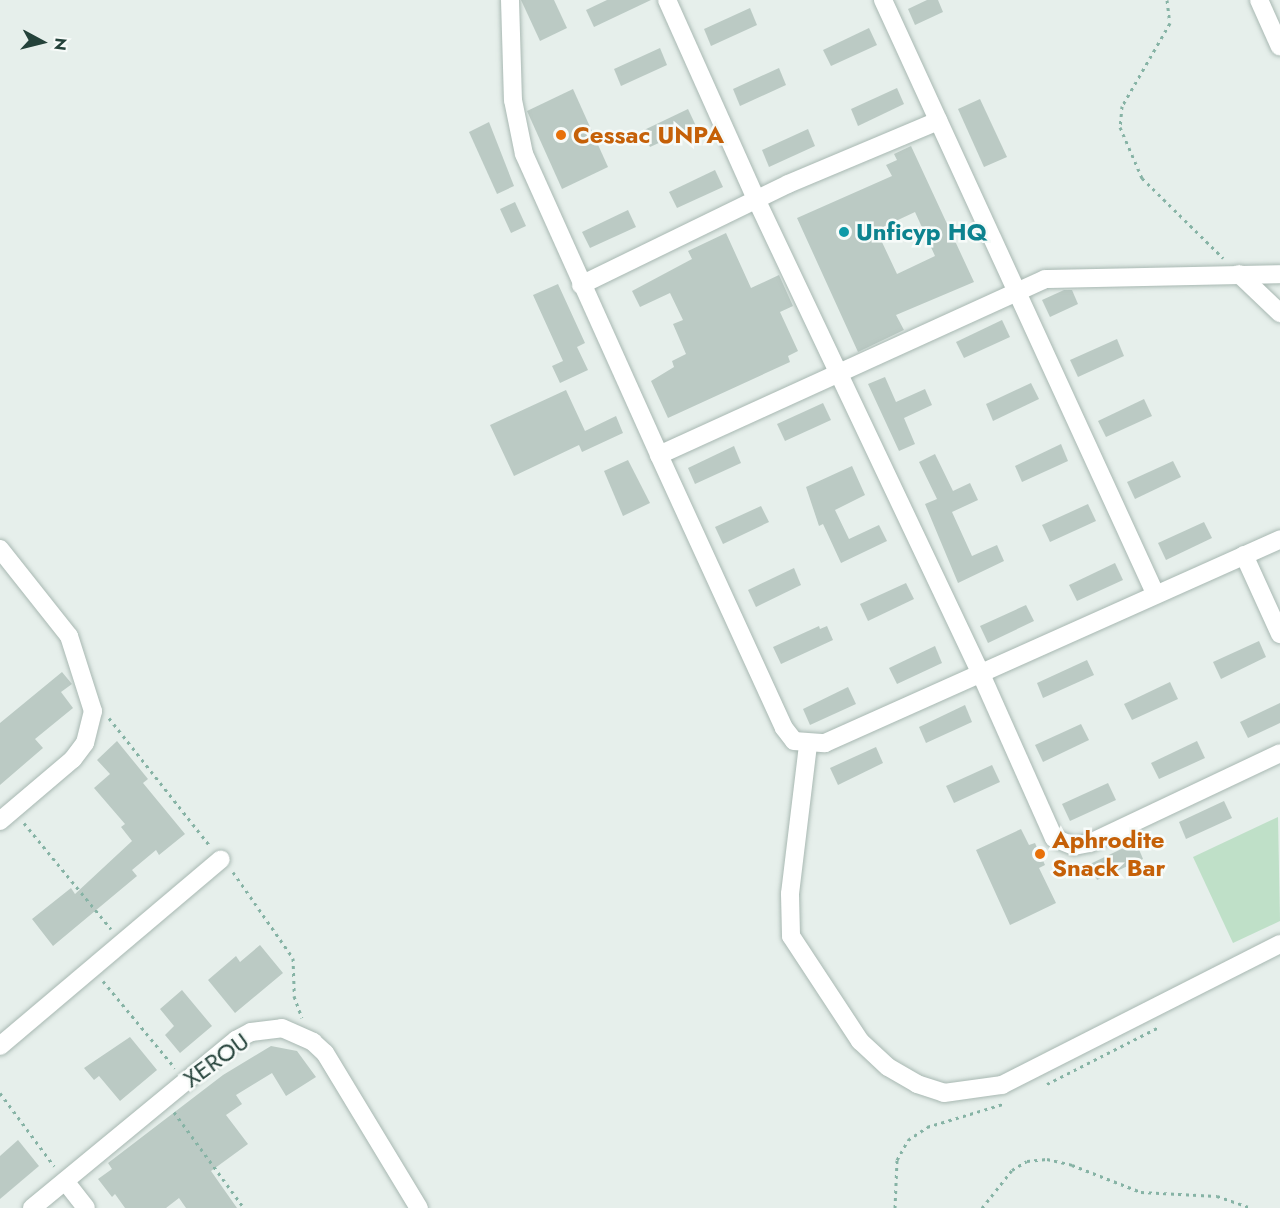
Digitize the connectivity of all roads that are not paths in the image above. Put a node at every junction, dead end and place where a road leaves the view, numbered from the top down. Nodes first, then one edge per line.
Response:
1 (510, 0) edge
2 (667, 0) edge
3 (883, 0) edge
4 (1259, 0) edge
5 (1280, 47) edge
6 (938, 120) junction
7 (757, 201) junction
8 (1239, 274) junction
9 (1280, 274) edge
10 (581, 285) junction
11 (1016, 291) junction
12 (1280, 314) edge
13 (838, 374) junction
14 (659, 455) junction
15 (1280, 539) edge
16 (0, 549) edge
17 (1244, 555) junction
18 (1155, 593) junction
19 (1280, 634) edge
20 (980, 672) junction
21 (808, 745) junction
22 (1280, 753) edge
23 (7, 816) edge
24 (221, 859) road end
25 (1280, 944) edge
26 (0, 1046) edge
27 (65, 1181) junction
28 (32, 1208) edge
29 (86, 1208) edge
30 (419, 1208) edge

1 - 10 street
2 - 7 street
3 - 6 street
4 - 5 street
6 - 7 street
6 - 11 street
7 - 10 street
7 - 13 street
8 - 9 street
8 - 11 street
8 - 12 street
10 - 14 street
11 - 13 street
11 - 18 street
13 - 14 street
13 - 20 street
14 - 21 street
15 - 17 street
16 - 23 street
17 - 18 street
17 - 19 street
18 - 20 street
20 - 21 street
20 - 22 street
21 - 25 street
24 - 26 street
27 - 28 street, XEROU
27 - 29 street
27 - 30 street, XEROU

